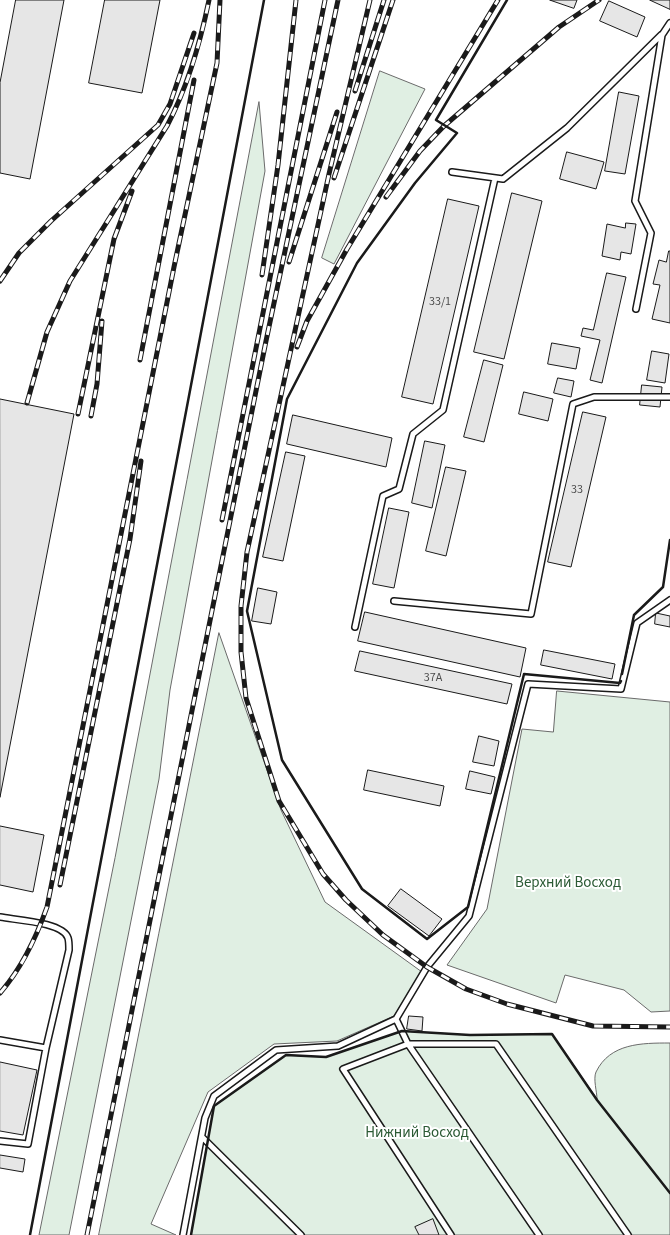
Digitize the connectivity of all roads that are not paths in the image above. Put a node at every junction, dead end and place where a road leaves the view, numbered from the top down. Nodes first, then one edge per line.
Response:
1 (670, 23) edge
2 (662, 35) junction
3 (452, 172) dead end
4 (495, 178) junction
5 (636, 309) dead end
6 (670, 397) edge
7 (670, 600) edge
8 (394, 601) dead end
9 (355, 627) dead end
10 (0, 918) edge
11 (396, 1018) junction
12 (0, 1040) edge
13 (408, 1044) junction
14 (46, 1048) junction
15 (202, 1137) junction
16 (0, 1141) edge
17 (183, 1235) edge
18 (301, 1235) edge
19 (451, 1235) edge
20 (539, 1235) edge
21 (628, 1235) edge

1 - 2 lane
2 - 4 lane
2 - 5 lane
3 - 4 lane
4 - 9 lane
6 - 8 lane
7 - 11 lane
10 - 14 lane
11 - 13 lane
11 - 15 lane
12 - 14 lane
13 - 19 lane
13 - 20 lane
13 - 21 lane
14 - 16 lane
15 - 17 lane
15 - 18 lane

